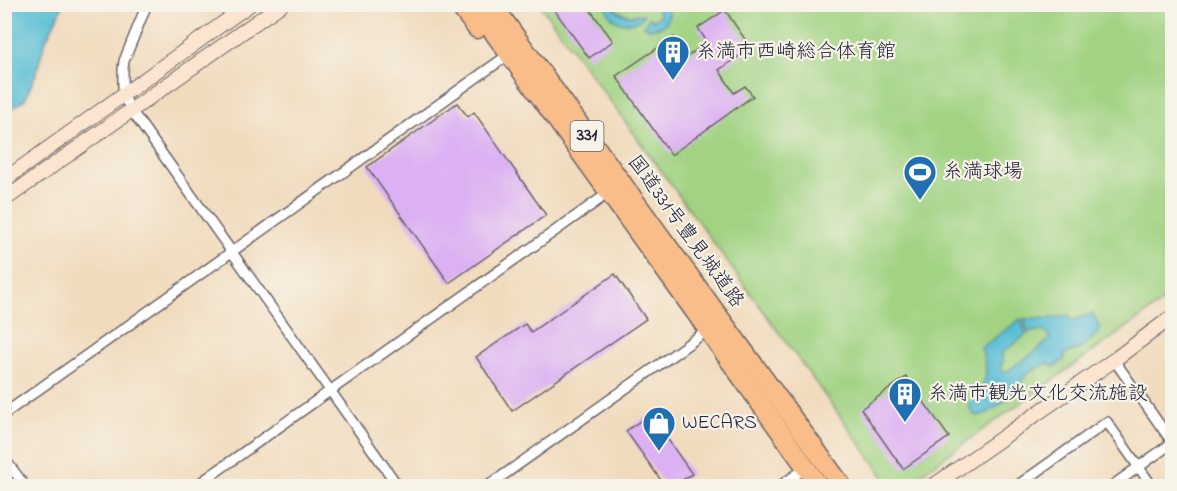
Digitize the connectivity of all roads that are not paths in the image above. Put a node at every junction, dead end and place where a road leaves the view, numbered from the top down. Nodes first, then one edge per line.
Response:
1 (147, 4) edge
2 (250, 4) edge
3 (282, 4) edge
4 (458, 4) edge
5 (507, 4) edge
6 (484, 7) edge
7 (501, 60) junction
8 (123, 95) junction
9 (131, 110) junction
10 (4, 180) edge
11 (600, 199) junction
12 (4, 201) edge
13 (232, 251) junction
14 (662, 266) junction
15 (683, 266) junction
16 (1173, 317) edge
17 (708, 330) junction
18 (1114, 360) junction
19 (330, 390) junction
20 (4, 414) edge
21 (1173, 443) edge
22 (4, 458) edge
23 (806, 468) junction
24 (1138, 468) junction
25 (937, 485) edge
26 (25, 486) edge
27 (196, 486) edge
28 (398, 486) edge
29 (488, 486) edge
30 (780, 486) edge
31 (819, 486) edge
32 (842, 486) edge
33 (1017, 486) edge
34 (1112, 486) edge
35 (1152, 486) edge

1 - 8 street
2 - 8 street
3 - 9 street
4 - 7 highway, 331
5 - 15 highway, 331
6 - 14 highway, 国道331号豊見城道路 / 331
6 - 15 highway, 国道331号豊見城道路 / 331
7 - 11 highway, 331
7 - 13 street
8 - 9 street
8 - 10 street
9 - 12 street
9 - 13 street
11 - 14 highway, 331
11 - 19 street
13 - 19 street
13 - 20 street
14 - 17 highway, 国道331号豊見城道路 / 331
15 - 32 highway, 国道331号豊見城道路 / 331
16 - 18 street
17 - 23 highway, 国道331号豊見城道路 / 331
17 - 29 street
18 - 21 street
18 - 25 street
19 - 27 street
19 - 28 street
21 - 24 street
22 - 26 street
23 - 30 street
23 - 31 highway, 国道331号豊見城道路 / 331
24 - 33 street
24 - 34 street
24 - 35 street

